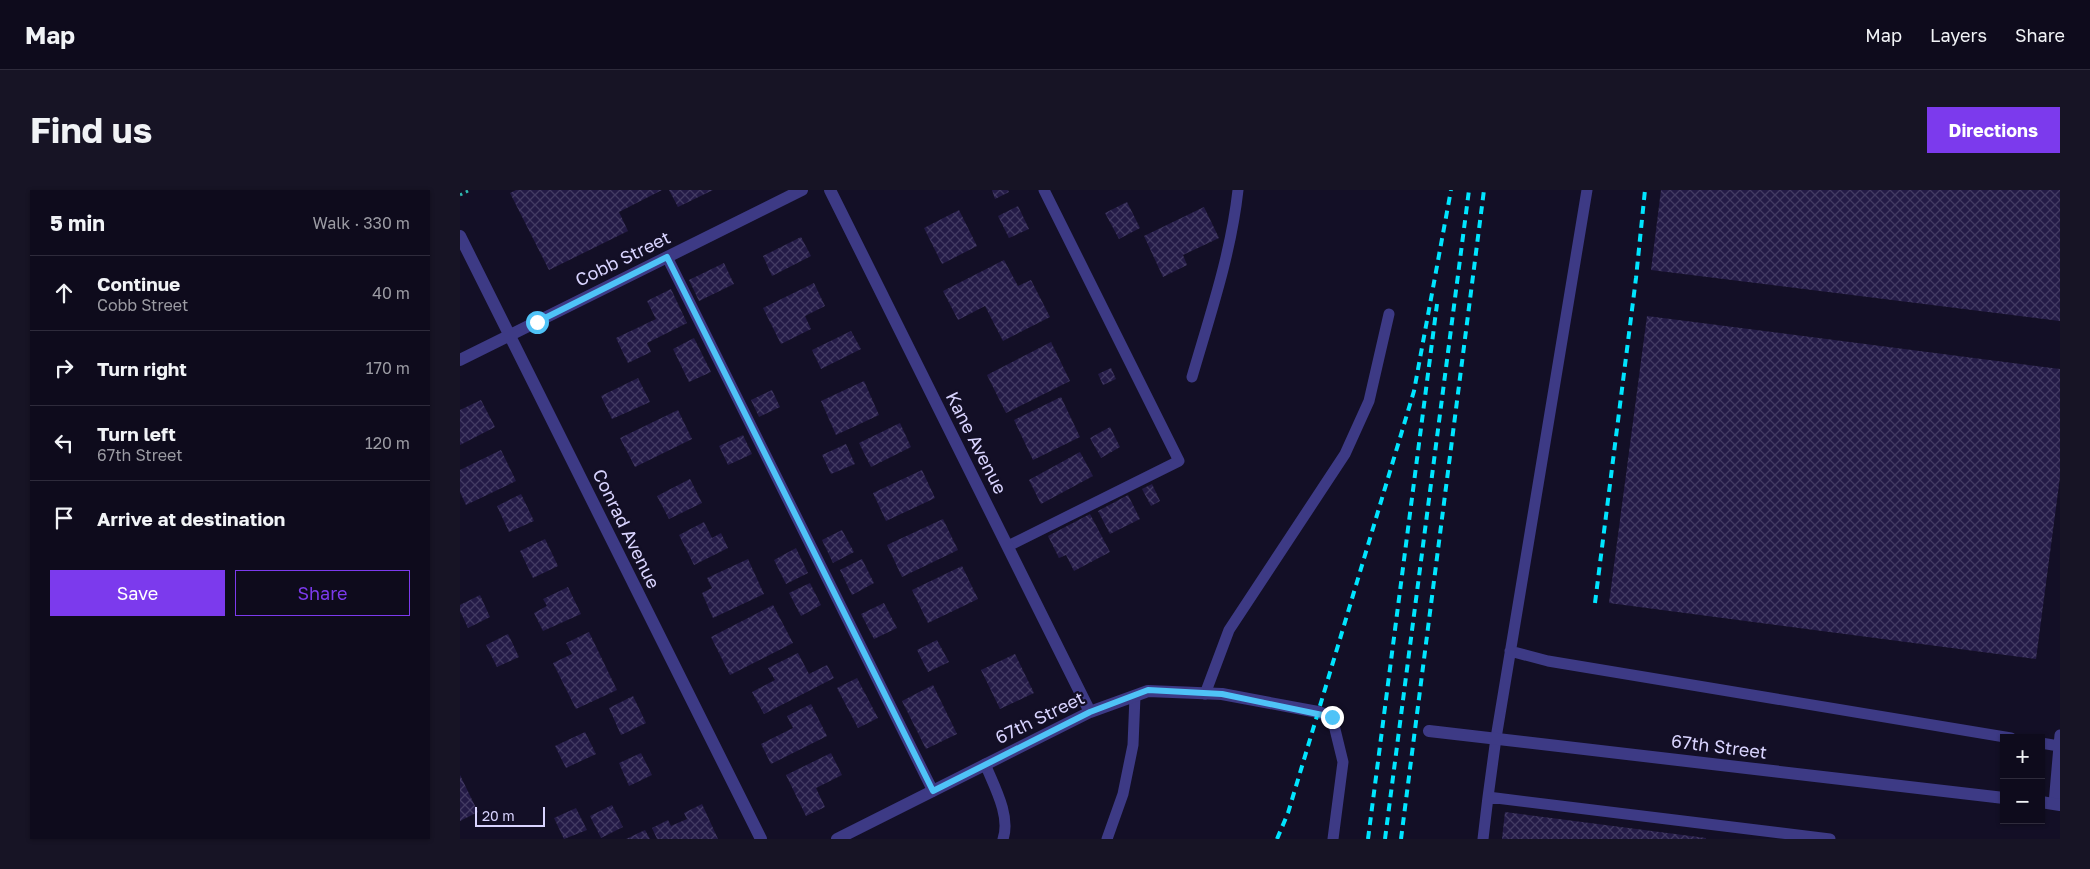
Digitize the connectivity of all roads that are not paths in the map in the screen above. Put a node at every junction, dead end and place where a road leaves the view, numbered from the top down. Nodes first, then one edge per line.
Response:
1 (802, 190) edge
2 (830, 190) edge
3 (1044, 190) edge
4 (1238, 190) edge
5 (1587, 190) edge
6 (460, 236) edge
7 (667, 257) junction
8 (1389, 314) dead end
9 (510, 336) junction
10 (460, 360) edge
11 (1192, 376) dead end
12 (1008, 546) junction
13 (1510, 651) junction
14 (1204, 694) junction
15 (1135, 696) junction
16 (1090, 712) junction
17 (1332, 717) joint
18 (1429, 731) dead end
19 (2060, 735) edge
20 (2000, 736) edge
21 (1496, 738) junction
22 (2045, 744) edge
23 (2059, 746) edge
24 (985, 764) junction
25 (933, 791) junction
26 (1488, 797) junction
27 (2000, 798) edge
28 (2052, 804) edge
29 (761, 839) edge
30 (837, 839) edge
31 (1003, 839) edge
32 (1107, 839) edge
33 (1333, 839) edge
34 (1483, 839) edge
35 (1830, 839) edge

1 - 7 street, Cobb Street
2 - 12 street, Kane Avenue
3 - 12 lane
4 - 11 lane
5 - 13 lane
6 - 9 street, Conrad Avenue
7 - 9 street, Cobb Street
7 - 25 lane
8 - 14 lane
9 - 10 street, Cobb Street
9 - 29 street, Conrad Avenue
12 - 16 street, Kane Avenue
13 - 20 lane
13 - 21 lane
14 - 15 street, 67th Street
14 - 17 street, 67th Street
15 - 16 street, 67th Street
15 - 32 lane
16 - 24 street, 67th Street
17 - 33 lane
18 - 21 street, 67th Street
19 - 23 lane
21 - 26 lane
21 - 27 street, 67th Street
22 - 23 lane
23 - 28 lane
24 - 25 street, 67th Street
24 - 31 lane
25 - 30 street, 67th Street
26 - 34 lane
26 - 35 lane

